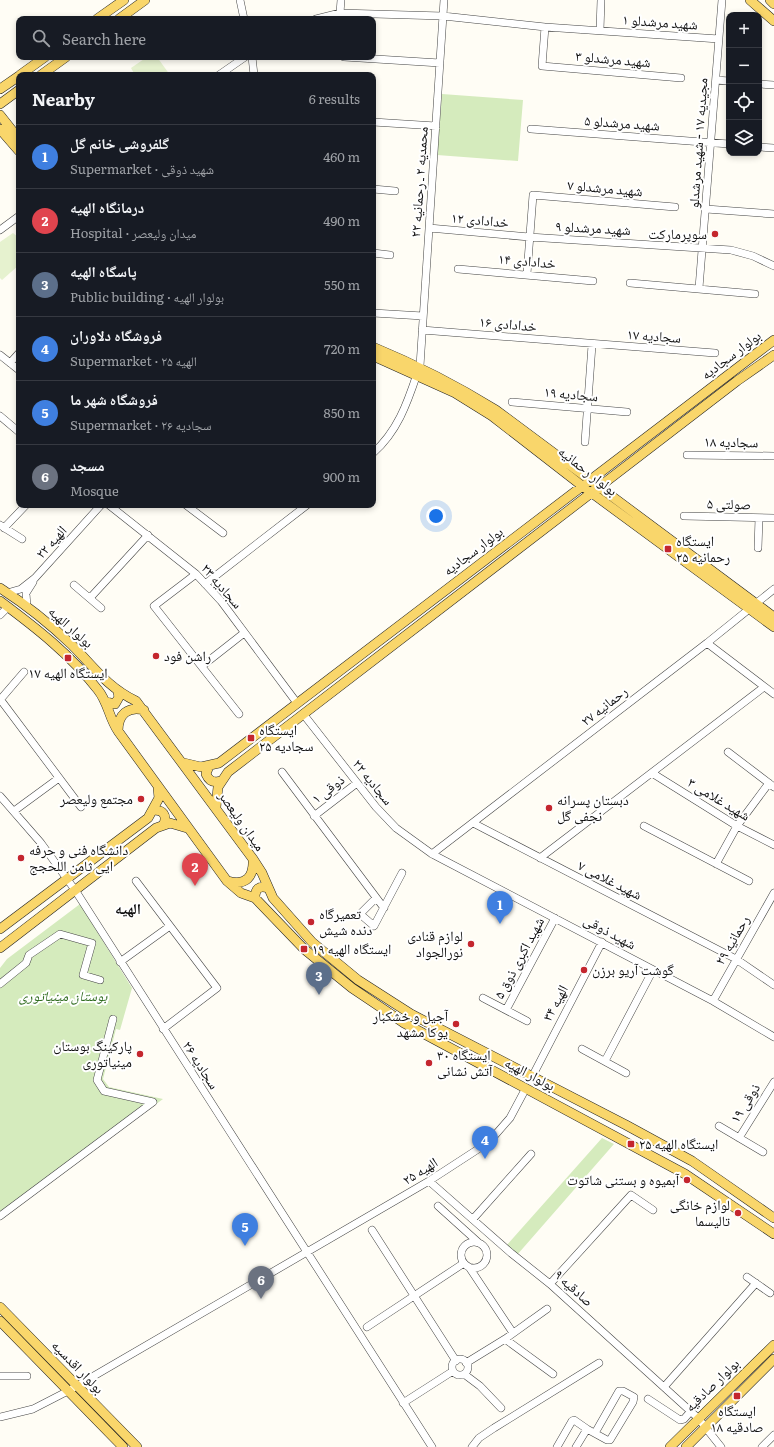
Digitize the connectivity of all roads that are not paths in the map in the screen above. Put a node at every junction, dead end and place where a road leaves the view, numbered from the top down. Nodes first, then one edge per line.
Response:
1 (124, 0) edge
2 (145, 0) edge
3 (240, 0) edge
4 (341, 0) edge
5 (444, 0) edge
6 (601, 0) edge
7 (722, 0) edge
8 (750, 0) edge
9 (770, 0) edge
10 (774, 4) edge
11 (340, 13) junction
12 (101, 16) edge
13 (122, 16) edge
14 (243, 16) edge
15 (328, 16) edge
16 (443, 16) junction
17 (774, 21) edge
18 (545, 27) junction
19 (600, 30) junction
20 (719, 38) junction
21 (376, 59) edge
22 (41, 60) edge
23 (62, 60) edge
24 (241, 60) edge
25 (252, 60) edge
26 (440, 63) junction
27 (23, 72) edge
28 (45, 72) edge
29 (223, 72) edge
30 (254, 72) edge
31 (16, 77) edge
32 (681, 78) dead end
33 (716, 80) junction
34 (726, 81) edge
35 (762, 84) edge
36 (774, 85) edge
37 (0, 89) edge
38 (16, 92) edge
39 (0, 104) edge
40 (0, 115) edge
41 (376, 122) edge
42 (436, 126) junction
43 (0, 129) edge
44 (531, 129) dead end
45 (16, 135) edge
46 (710, 143) junction
47 (726, 144) edge
48 (762, 147) edge
49 (16, 148) edge
50 (774, 148) edge
51 (376, 189) edge
52 (395, 191) dead end
53 (675, 207) dead end
54 (706, 209) junction
55 (774, 214) edge
56 (16, 218) edge
57 (429, 228) junction
58 (0, 230) edge
59 (529, 237) junction
60 (703, 248) junction
61 (376, 253) edge
62 (390, 254) dead end
63 (774, 266) edge
64 (458, 268) dead end
65 (528, 274) junction
66 (592, 281) dead end
67 (630, 283) dead end
68 (699, 288) junction
69 (755, 294) dead end
70 (376, 314) edge
71 (423, 316) junction
72 (422, 330) junction
73 (774, 340) edge
74 (592, 345) junction
75 (376, 349) edge
76 (715, 353) dead end
77 (0, 355) edge
78 (774, 355) edge
79 (16, 356) edge
80 (376, 357) edge
81 (10, 363) junction
82 (16, 368) edge
83 (418, 370) junction
84 (512, 402) dead end
85 (588, 408) junction
86 (627, 412) dead end
87 (1, 419) edge
88 (16, 430) edge
89 (585, 442) dead end
90 (376, 450) edge
91 (687, 454) dead end
92 (774, 456) edge
93 (590, 480) junction
94 (582, 485) junction
95 (596, 490) junction
96 (23, 508) edge
97 (98, 508) edge
98 (113, 508) edge
99 (190, 508) edge
100 (302, 508) edge
101 (684, 516) dead end
102 (759, 518) junction
103 (774, 518) edge
104 (2, 526) edge
105 (223, 534) dead end
106 (148, 535) junction
107 (22, 539) dead end
108 (758, 548) dead end
109 (196, 574) junction
110 (35, 578) junction
111 (205, 584) junction
112 (74, 585) dead end
113 (774, 589) edge
114 (4, 590) edge
115 (90, 598) junction
116 (4, 604) edge
117 (753, 606) junction
118 (27, 607) junction
119 (101, 608) dead end
120 (0, 615) edge
121 (774, 617) edge
122 (774, 627) edge
123 (244, 633) junction
124 (708, 643) junction
125 (202, 666) junction
126 (24, 672) dead end
127 (764, 687) junction
128 (118, 692) junction
129 (774, 694) edge
130 (0, 699) edge
131 (106, 702) junction
132 (297, 703) junction
133 (144, 710) junction
134 (239, 714) dead end
135 (304, 715) junction
136 (118, 731) junction
137 (728, 752) dead end
138 (183, 763) junction
139 (209, 766) junction
140 (282, 772) dead end
141 (652, 773) junction
142 (59, 778) junction
143 (220, 781) junction
144 (357, 783) junction
145 (771, 785) edge
146 (158, 787) junction
147 (0, 796) edge
148 (216, 807) junction
149 (81, 808) dead end
150 (154, 810) junction
151 (14, 811) junction
152 (314, 816) junction
153 (473, 823) junction
154 (164, 824) junction
155 (644, 826) dead end
156 (737, 826) junction
157 (187, 828) junction
158 (774, 845) edge
159 (432, 854) junction
160 (540, 858) junction
161 (253, 859) junction
162 (716, 864) junction
163 (402, 873) dead end
164 (66, 878) junction
165 (136, 881) dead end
166 (227, 881) junction
167 (749, 881) dead end
168 (268, 888) junction
169 (75, 890) junction
170 (774, 893) edge
171 (255, 898) junction
172 (376, 898) junction
173 (384, 908) junction
174 (555, 918) junction
175 (170, 926) junction
176 (0, 929) edge
177 (602, 942) junction
178 (0, 948) edge
179 (736, 959) junction
180 (120, 962) junction
181 (653, 970) junction
182 (100, 980) dead end
183 (0, 984) edge
184 (774, 985) edge
185 (483, 998) dead end
186 (713, 1001) junction
187 (506, 1010) junction
188 (113, 1019) dead end
189 (527, 1021) dead end
190 (163, 1029) junction
191 (774, 1037) edge
192 (582, 1049) dead end
193 (605, 1061) junction
194 (626, 1072) dead end
195 (532, 1077) junction
196 (774, 1082) edge
197 (526, 1088) junction
198 (719, 1126) dead end
199 (739, 1138) junction
200 (763, 1152) dead end
201 (531, 1154) dead end
202 (429, 1182) junction
203 (438, 1206) dead end
204 (653, 1210) dead end
205 (0, 1216) edge
206 (774, 1218) edge
207 (473, 1219) junction
208 (372, 1230) dead end
209 (774, 1234) edge
210 (479, 1243) junction
211 (306, 1253) junction
212 (467, 1265) junction
213 (747, 1277) dead end
214 (756, 1283) junction
215 (550, 1284) junction
216 (770, 1293) dead end
217 (414, 1295) junction
218 (0, 1308) edge
219 (547, 1309) dead end
220 (0, 1321) edge
221 (366, 1327) dead end
222 (513, 1333) junction
223 (505, 1339) junction
224 (774, 1345) edge
225 (774, 1359) edge
226 (456, 1361) junction
227 (466, 1363) junction
228 (599, 1363) dead end
229 (453, 1372) junction
230 (464, 1374) junction
231 (552, 1374) dead end
232 (0, 1376) edge
233 (27, 1376) dead end
234 (76, 1386) junction
235 (664, 1387) junction
236 (68, 1391) junction
237 (648, 1399) dead end
238 (403, 1403) junction
239 (501, 1408) dead end
240 (690, 1411) junction
241 (0, 1417) edge
242 (698, 1418) junction
243 (706, 1427) junction
244 (587, 1429) junction
245 (595, 1433) junction
246 (774, 1435) edge
247 (123, 1447) edge
248 (137, 1447) edge
249 (432, 1447) edge
250 (472, 1447) edge
251 (557, 1447) edge
252 (576, 1447) edge
253 (670, 1447) edge
254 (686, 1447) edge
255 (721, 1447) edge
256 (762, 1447) edge

1 - 12 main road
2 - 13 main road
3 - 14 street
4 - 11 street
5 - 16 street, محمدیه ۲ ـ رحمانیه ۲۲
6 - 19 street
7 - 20 street, مجیدیه ۱۷ - شهید مرشدلو
8 - 17 main road
9 - 10 main road
11 - 15 street, شهید مرشدلو ۱
11 - 16 street, شهید مرشدلو ۱
16 - 18 street, شهید مرشدلو ۱
16 - 26 street, محمدیه ۲ ـ رحمانیه ۲۲
18 - 19 street, شهید مرشدلو ۱
18 - 32 street, شهید مرشدلو ۳
19 - 20 street, شهید مرشدلو ۱
20 - 33 street, مجیدیه ۱۷ - شهید مرشدلو
21 - 26 street
22 - 27 main road
23 - 28 main road
24 - 29 street
25 - 30 street
26 - 42 street, محمدیه ۲ ـ رحمانیه ۲۲
31 - 37 main road
33 - 34 street
33 - 46 street, مجیدیه ۱۷ - شهید مرشدلو
35 - 36 street
38 - 39 main road
40 - 45 main road
41 - 42 street
42 - 57 street, محمدیه ۲ ـ رحمانیه ۲۲
43 - 49 main road
44 - 46 street, شهید مرشدلو ۵
46 - 47 street, شهید مرشدلو ۵
46 - 54 street, مجیدیه ۱۷ - شهید مرشدلو
48 - 50 street
51 - 52 street
53 - 59 street, شهید مرشدلو ۷
54 - 55 street
54 - 60 street, مجیدیه ۱۷ - شهید مرشدلو
56 - 58 street
57 - 59 street, خدادادی ۱۲
57 - 71 street, محمدیه ۲ ـ رحمانیه ۲۲
59 - 60 street, شهید مرشدلو ۹
59 - 65 street
60 - 63 street, شهید مرشدلو ۹
60 - 68 street, مجیدیه ۱۷ - شهید مرشدلو
61 - 62 street
64 - 65 street, خدادادی ۱۴
65 - 66 street, خدادادی ۱۴
67 - 68 street
68 - 69 street
70 - 71 street
71 - 72 street, محمدیه ۲ ـ رحمانیه ۲۲
72 - 74 street, خدادادی ۱۶
72 - 83 street, محمدیه ۲ ـ رحمانیه ۲۲
73 - 93 main road, بولوار سجادیه
74 - 76 street, سجادیه ۱۷
74 - 85 street
75 - 83 main road, بولوار رحمانیه
77 - 81 street
78 - 95 main road, بولوار سجادیه
79 - 81 street
80 - 83 main road, بولوار رحمانیه
81 - 82 street
83 - 90 street, محمدیه ۲ ـ رحمانیه ۲۲
83 - 93 main road, بولوار رحمانیه
83 - 94 main road, بولوار رحمانیه
84 - 85 street, سجادیه ۱۹
85 - 86 street, سجادیه ۱۹
85 - 89 street
87 - 88 street
91 - 92 street, سجادیه ۱۸
93 - 94 main road, بولوار سجادیه
93 - 95 main road, بولوار رحمانیه
94 - 95 main road, بولوار رحمانیه
94 - 132 main road, بولوار سجادیه
95 - 117 main road, بولوار رحمانیه
95 - 135 main road, بولوار سجادیه
96 - 104 street
97 - 110 street, الهیه ۲۲
98 - 106 street, سجادیه ۲۳
99 - 105 street
100 - 111 street
101 - 102 street, صولتی ۵
102 - 103 street, صولتی ۵
102 - 108 street
104 - 107 street
106 - 109 street, سجادیه ۲۳
106 - 115 street
109 - 111 street, سجادیه ۲۳
109 - 125 street
110 - 114 street
110 - 118 street
111 - 123 street, سجادیه ۲۳
112 - 115 street
113 - 117 street, رحمانیه ۲۷
114 - 118 main road, بولوار الهیه
115 - 119 street
116 - 120 street
116 - 131 main road, بولوار الهیه
117 - 121 main road, بولوار رحمانیه
117 - 122 main road, بولوار رحمانیه
117 - 124 street, رحمانیه ۲۷
118 - 128 main road, بولوار الهیه
123 - 125 street
123 - 132 street, سجادیه ۲۳
124 - 127 street
124 - 153 street, رحمانیه ۲۷
125 - 134 street
126 - 130 street
127 - 129 street
127 - 141 street
128 - 131 main road
128 - 133 main road, میدان ولیعصر
130 - 142 street
131 - 136 main road
132 - 139 main road, بولوار سجادیه
133 - 136 main road
133 - 138 main road, میدان ولیعصر
135 - 143 main road, بولوار سجادیه
135 - 144 street, سجادیه ۲۲
136 - 146 main road
137 - 145 street
138 - 139 main road, بولوار سجادیه
138 - 148 main road, میدان ولیعصر
139 - 143 main road
140 - 152 street
141 - 156 street, شهید غلامی ۳
141 - 160 street
142 - 149 street
142 - 151 street
143 - 148 main road
144 - 152 street, ذوقی ۱
144 - 159 street, سجادیه ۲۲
145 - 156 street
146 - 150 main road
146 - 157 main road
147 - 151 street, سجادیه ۲۶
148 - 161 main road, میدان ولیعصر
150 - 154 main road
150 - 164 main road
151 - 164 street, سجادیه ۲۶
152 - 172 street
153 - 159 street, رحمانیه ۲۷
153 - 160 street, شهید غلامی ۷
154 - 157 main road
154 - 169 main road
155 - 162 street
156 - 158 street, شهید غلامی ۳
156 - 162 street
157 - 166 main road
159 - 174 street, شهید ذوقی
160 - 179 street, شهید غلامی ۷
161 - 166 main road, میدان ولیعصر
161 - 168 main road, بولوار الهیه
162 - 167 street
163 - 173 street
164 - 169 street, سجادیه ۲۶
164 - 176 main road
165 - 175 street
166 - 171 main road, بولوار الهیه
168 - 171 main road
168 - 195 main road, بولوار الهیه
169 - 178 main road
169 - 180 street, سجادیه ۲۶
170 - 179 street, رحمانیه ۲۹
171 - 197 main road, بولوار الهیه
172 - 173 street
172 - 173 street
174 - 177 street, شهید ذوقی
174 - 187 street, شهید اکبری ذوق ۵
175 - 180 street
175 - 190 street
177 - 181 street, شهید ذوقی
177 - 195 street, الهیه ۳۴
179 - 184 street, شهید غلامی ۷
179 - 186 street, رحمانیه ۲۹
180 - 190 street, سجادیه ۲۶
181 - 186 street, شهید ذوقی
181 - 193 street
182 - 183 street
185 - 187 street, شهید اکبری ذوق ۵
186 - 191 street, شهید ذوقی
187 - 189 street, شهید اکبری ذوق ۵
188 - 205 street
190 - 211 street, سجادیه ۲۶
192 - 193 street
193 - 194 street
195 - 197 main road
195 - 206 main road, بولوار الهیه
196 - 199 street, ذوقی ۱۹
197 - 202 street, الهیه ۲۵
197 - 209 main road, بولوار الهیه
198 - 199 street
199 - 200 street
201 - 207 street
202 - 207 street, صادقیه ۹
202 - 211 street, الهیه ۲۵
203 - 210 street
204 - 215 street
207 - 215 street, صادقیه ۹
208 - 217 street
210 - 212 street
210 - 212 street
211 - 234 street, الهیه ۲۵
211 - 238 street, سجادیه ۲۶
212 - 217 street
212 - 222 street
213 - 214 street
214 - 216 street
214 - 235 street
215 - 235 street, صادقیه ۹
217 - 221 street
217 - 226 street
218 - 234 main road, بولوار اقدسیه
219 - 222 street
220 - 236 main road, بولوار اقدسیه
222 - 223 street
223 - 227 street
223 - 231 street
224 - 242 main road, بولوار صادقیه
225 - 243 main road, بولوار صادقیه
226 - 227 street
226 - 229 street
227 - 230 street
228 - 250 street
229 - 230 street
229 - 238 street
230 - 239 street
232 - 233 street
234 - 236 street, الهیه ۲۵
234 - 248 main road, بولوار اقدسیه
235 - 240 street, صادقیه ۹
236 - 241 street, الهیه ۲۵
236 - 247 main road, بولوار اقدسیه
237 - 240 street
238 - 249 street, سجادیه ۲۶
240 - 242 street, صادقیه ۹
242 - 243 street, صادقیه ۹
242 - 253 main road, بولوار صادقیه
243 - 254 main road, بولوار صادقیه
243 - 255 street, صادقیه ۹
244 - 245 street
244 - 251 street
244 - 252 street
245 - 245 street
246 - 256 street

